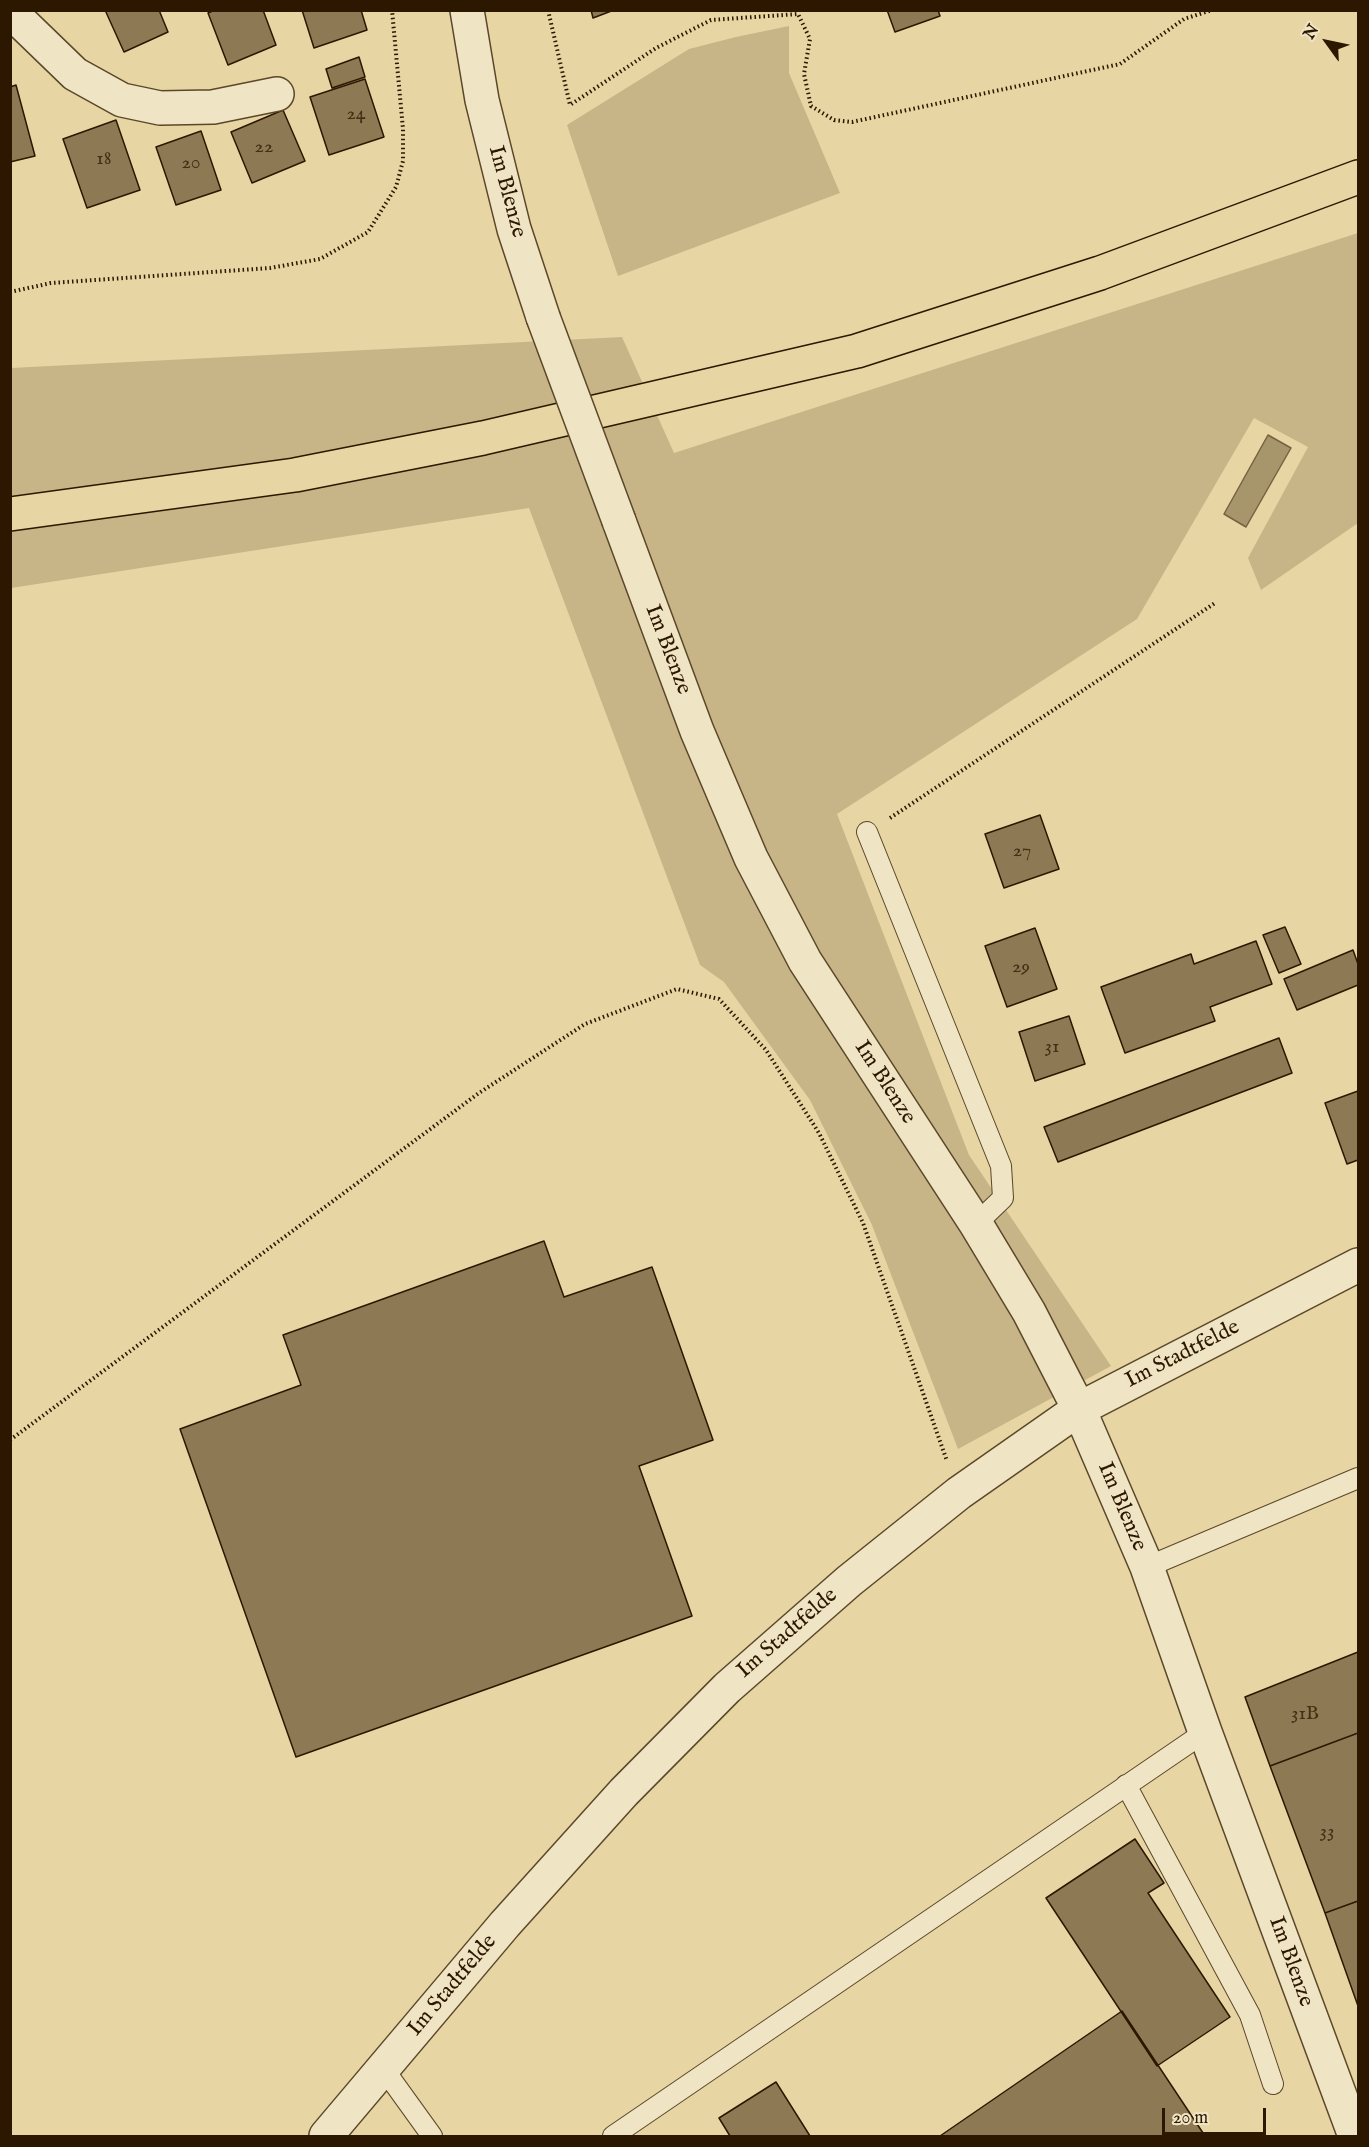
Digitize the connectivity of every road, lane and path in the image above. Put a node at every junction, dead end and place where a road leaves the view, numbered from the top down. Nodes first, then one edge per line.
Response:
1 (392, 10) edge
2 (467, 10) edge
3 (548, 10) edge
4 (1212, 10) edge
5 (798, 12) edge
6 (16, 15) edge
7 (277, 94) dead end
8 (1359, 177) edge
9 (10, 291) edge
10 (10, 514) edge
11 (1215, 603) dead end
12 (867, 832) joint
13 (976, 1224) junction
14 (1359, 1265) edge
15 (1079, 1409) junction
16 (10, 1440) edge
17 (1359, 1478) edge
18 (959, 1493) junction
19 (1147, 1567) junction
20 (1205, 1732) junction
21 (1126, 1785) junction
22 (383, 2068) junction
23 (1273, 2084) dead end
24 (326, 2136) edge
25 (432, 2136) edge
26 (613, 2136) edge
27 (1355, 2136) edge

1 - 9 path
2 - 13 street, Im Blenze, bridge
3 - 5 path
4 - 5 path
6 - 7 street
8 - 10 main road
11 - 12 path
12 - 13 lane
13 - 15 street, Im Blenze
14 - 15 street, Im Stadtfelde
15 - 18 street, Im Stadtfelde
15 - 19 street, Im Blenze
16 - 18 path
17 - 19 lane
18 - 22 street, Im Stadtfelde
19 - 20 street, Im Blenze
20 - 21 lane
20 - 27 street, Im Blenze
21 - 23 lane
21 - 26 lane
22 - 24 street, Im Stadtfelde
22 - 25 lane

